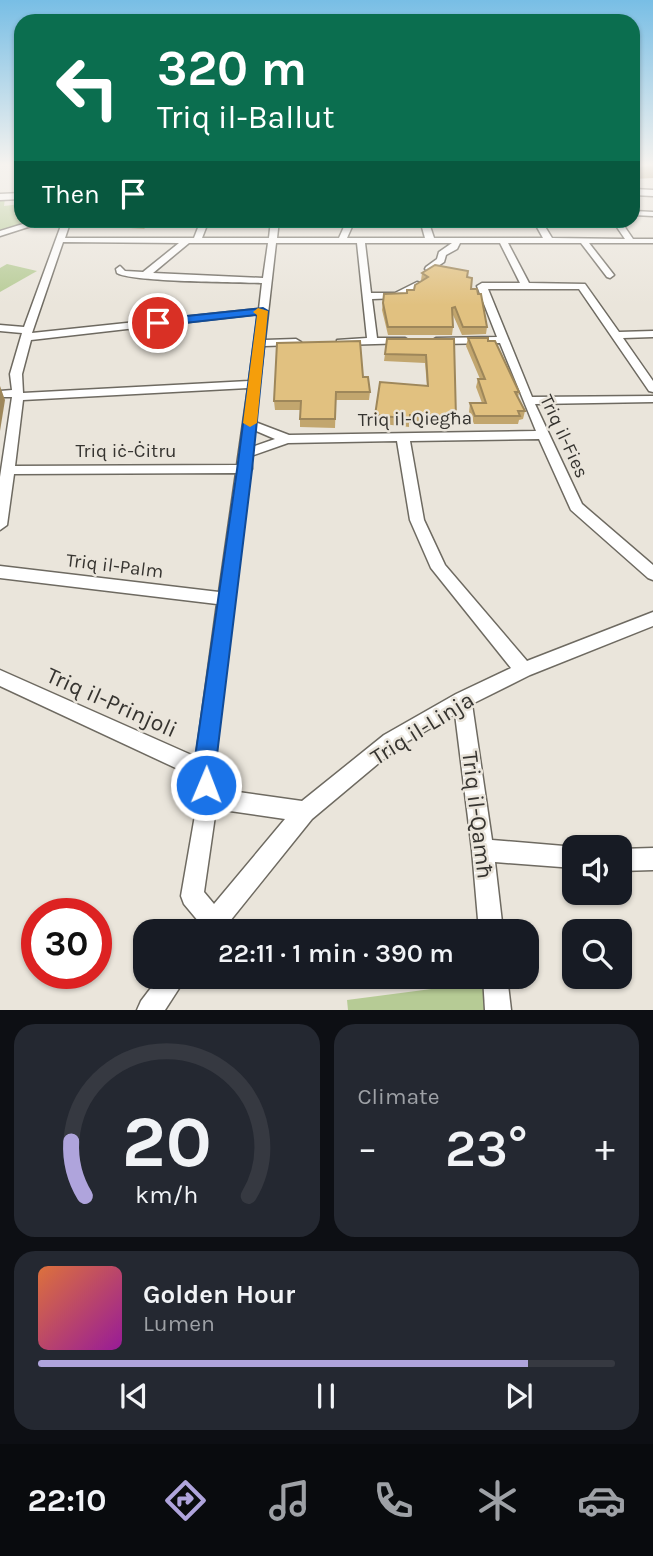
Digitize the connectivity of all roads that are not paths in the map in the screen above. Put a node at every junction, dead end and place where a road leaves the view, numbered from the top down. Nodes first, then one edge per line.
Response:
1 (20, 228) edge
2 (65, 228) edge
3 (200, 228) edge
4 (274, 228) edge
5 (347, 228) edge
6 (426, 228) edge
7 (542, 228) edge
8 (622, 228) edge
9 (0, 234) edge
10 (61, 240) junction
11 (192, 240) junction
12 (272, 240) junction
13 (342, 240) junction
14 (361, 240) junction
15 (430, 240) junction
16 (457, 240) junction
17 (502, 240) junction
18 (549, 241) junction
19 (583, 241) junction
20 (631, 241) junction
21 (652, 242) edge
22 (120, 269) dead end
23 (429, 269) edge
24 (145, 275) junction
25 (610, 275) dead end
26 (267, 281) junction
27 (420, 284) edge
28 (526, 286) junction
29 (366, 296) junction
30 (263, 311) junction
31 (0, 328) edge
32 (28, 334) junction
33 (653, 334) edge
34 (615, 335) junction
35 (503, 340) junction
36 (372, 341) junction
37 (411, 341) edge
38 (425, 341) edge
39 (309, 342) edge
40 (334, 342) edge
41 (259, 343) junction
42 (254, 384) junction
43 (653, 388) edge
44 (0, 394) edge
45 (18, 395) junction
46 (653, 399) edge
47 (528, 401) junction
48 (250, 424) junction
49 (544, 435) junction
50 (403, 437) junction
51 (287, 439) junction
52 (246, 461) junction
53 (8, 470) junction
54 (0, 525) edge
55 (0, 572) edge
56 (653, 574) edge
57 (226, 599) junction
58 (653, 619) edge
59 (524, 670) junction
60 (0, 678) edge
61 (463, 700) junction
62 (204, 771) junction
63 (208, 798) junction
64 (305, 812) junction
65 (483, 850) junction
66 (562, 856) edge
67 (653, 859) edge
68 (632, 860) edge
69 (207, 919) edge
70 (217, 919) edge
71 (490, 919) edge
72 (167, 989) edge
73 (496, 989) edge
74 (155, 1007) edge
75 (498, 1010) edge

1 - 9 street
2 - 10 street
3 - 11 street
4 - 12 street
5 - 13 street
6 - 15 street
7 - 18 street
8 - 20 street
10 - 11 street
10 - 32 street
11 - 12 street
11 - 24 street
12 - 13 street
12 - 26 street
13 - 14 street
14 - 15 street
14 - 29 street
15 - 16 street
16 - 17 street
16 - 23 street
17 - 18 street
17 - 28 street
18 - 19 street
19 - 20 street
19 - 25 street
20 - 21 street
22 - 24 street
24 - 26 street
26 - 30 street
27 - 29 street
28 - 34 street
28 - 35 street, Triq il-Fies
29 - 36 street
30 - 32 street
30 - 41 street
31 - 32 street
32 - 45 street
33 - 34 street
34 - 43 street
35 - 38 street
35 - 47 street, Triq il-Fies
36 - 37 street
36 - 40 street
39 - 41 street
41 - 42 street
42 - 45 street
42 - 48 street
44 - 45 street
45 - 53 street
46 - 47 street
47 - 49 street, Triq il-Fies
48 - 51 street, Triq il-Qiegħa
48 - 52 street
49 - 50 street, Triq il-Qiegħa
49 - 56 street, Triq il-Fies
50 - 51 street, Triq il-Qiegħa
50 - 59 street
51 - 52 street, Triq il-Qiegħa
52 - 53 street, Triq iċ-Ċitru
52 - 57 street
53 - 54 street
55 - 57 street, Triq il-Palm
57 - 62 street
58 - 59 street, Triq il-Linja
59 - 61 street, Triq il-Linja
60 - 62 street, Triq il-Prinjoli
61 - 64 street, Triq il-Linja
61 - 65 street, Triq il-Qamħ
62 - 63 street
63 - 64 street
63 - 69 street
64 - 70 street, Triq il-Linja
65 - 66 street
65 - 71 street, Triq il-Qamħ
67 - 68 street
72 - 74 street
73 - 75 street

